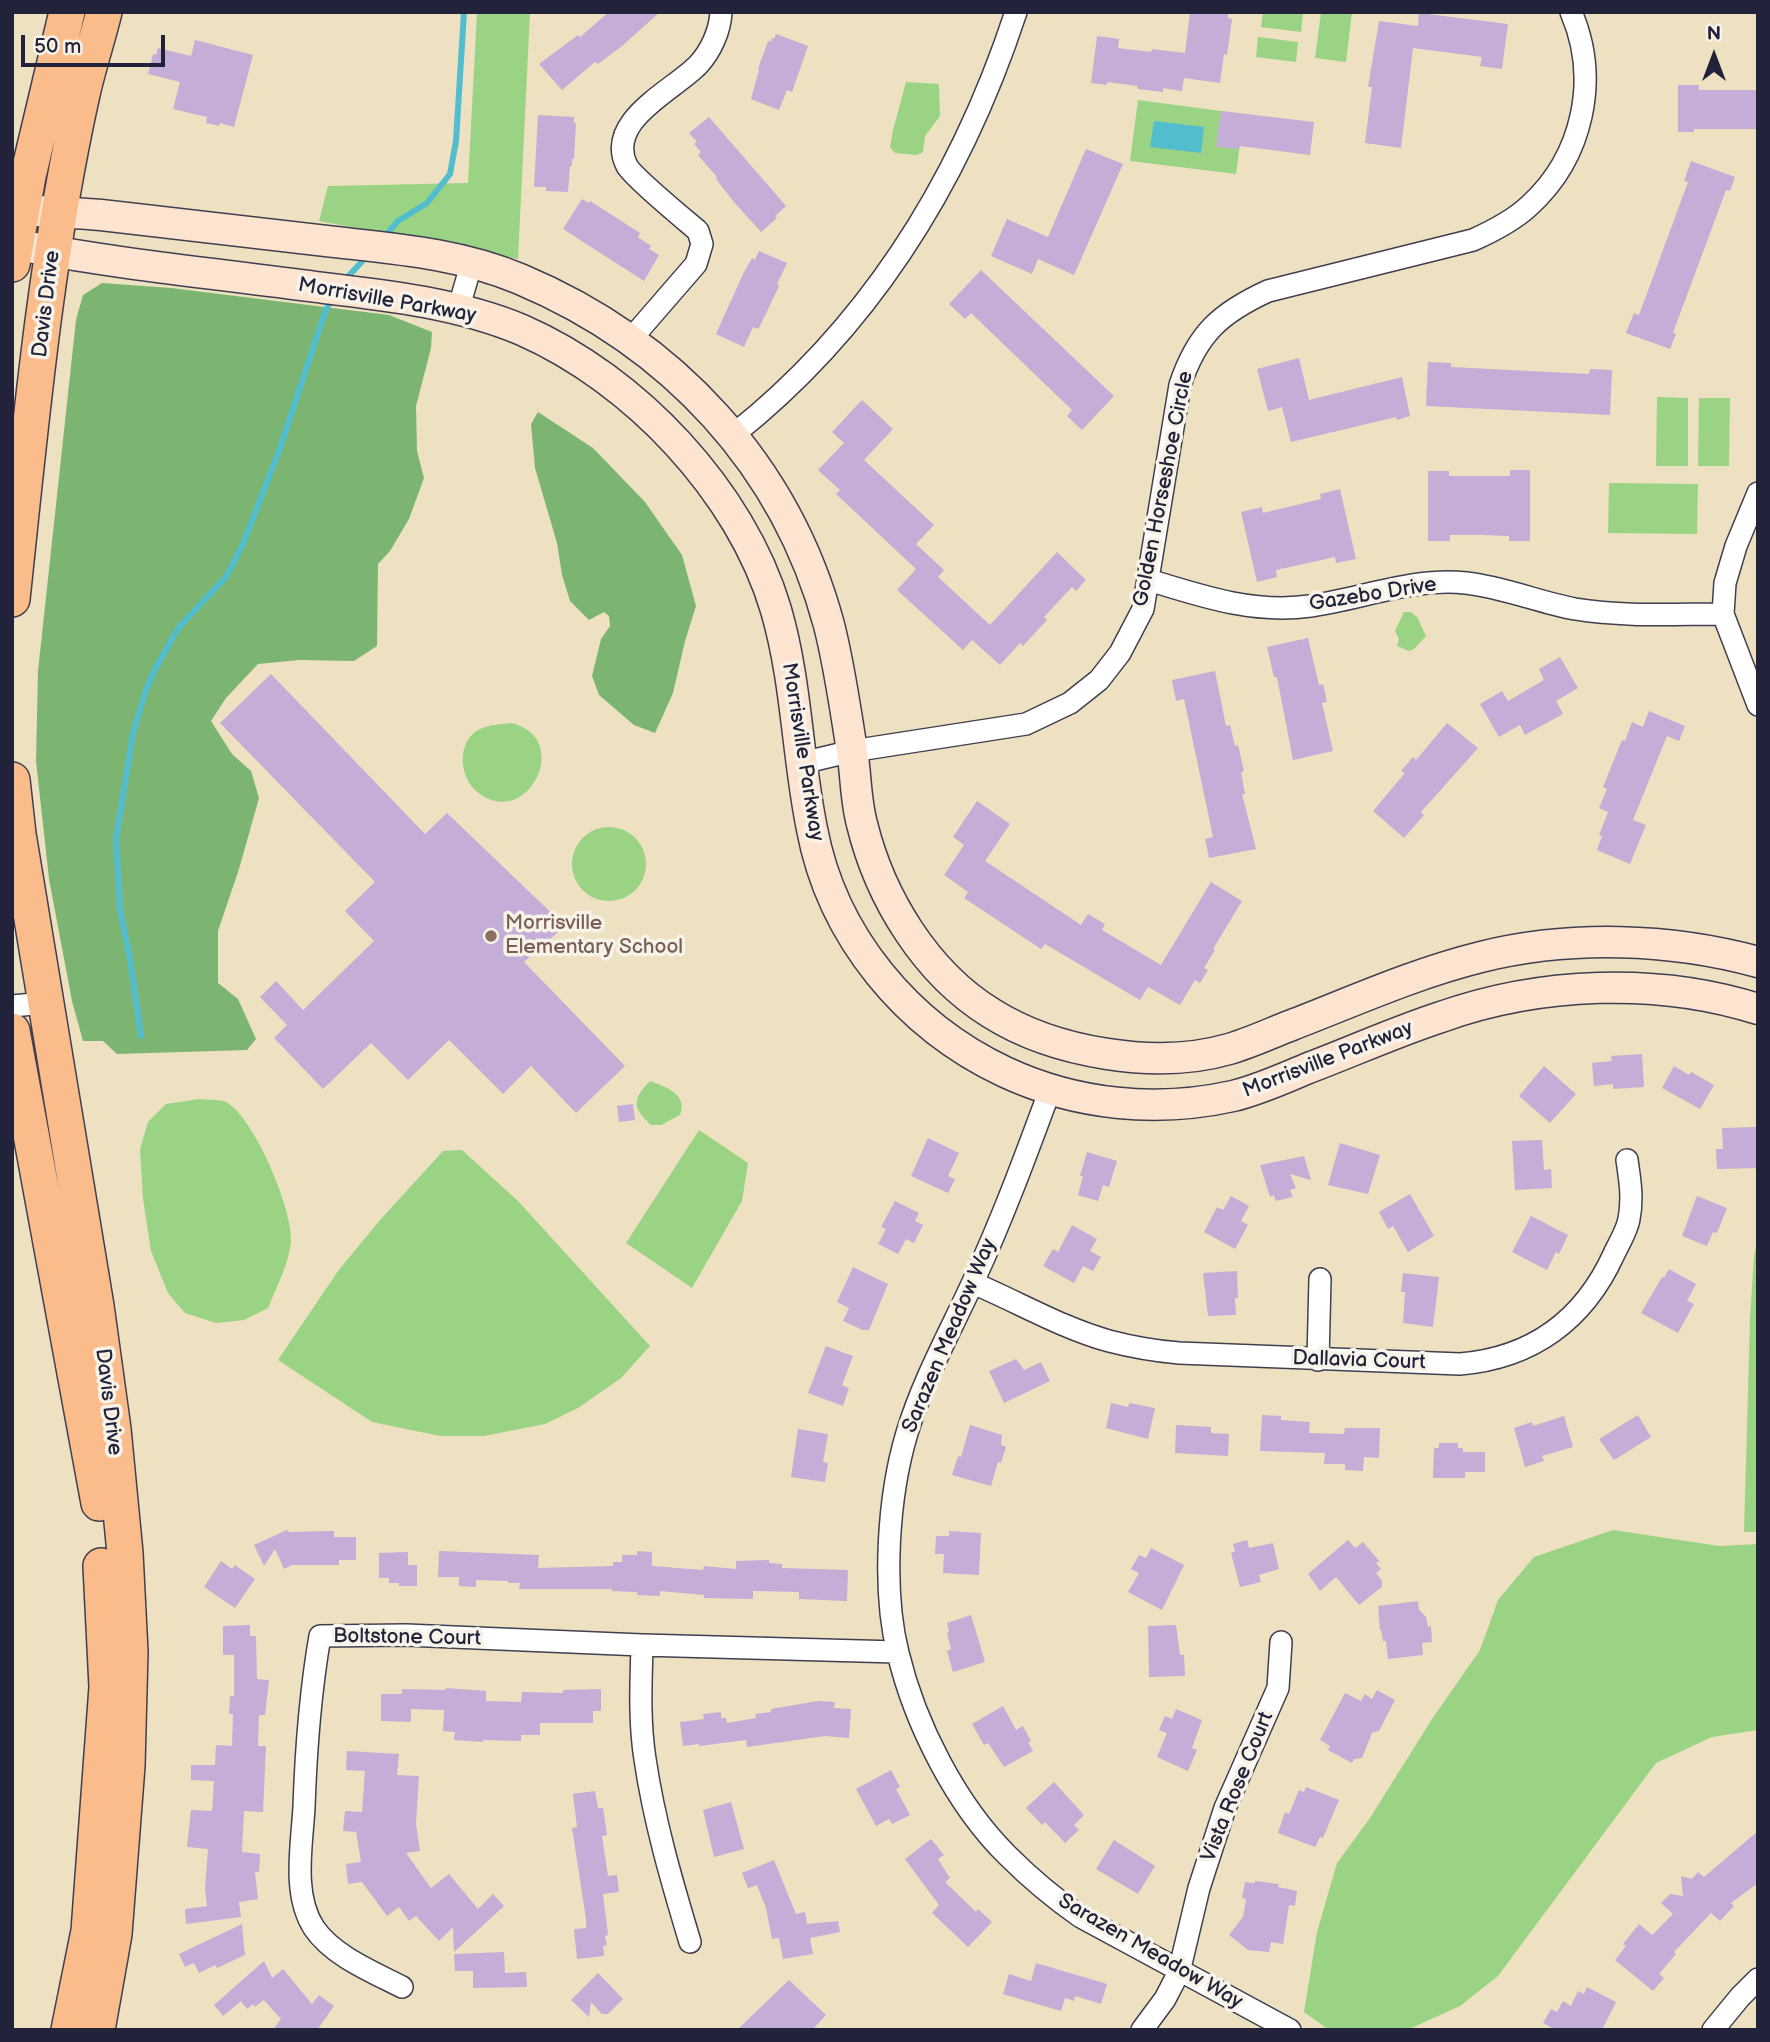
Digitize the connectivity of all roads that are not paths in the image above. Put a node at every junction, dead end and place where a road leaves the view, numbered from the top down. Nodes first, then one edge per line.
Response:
1 (67, 12) edge
2 (104, 12) edge
3 (721, 12) edge
4 (1016, 12) edge
5 (1571, 12) edge
6 (17, 208) edge
7 (60, 214) junction
8 (13, 251) edge
9 (53, 252) junction
10 (472, 262) junction
11 (457, 310) junction
12 (631, 339) junction
13 (733, 435) junction
14 (1758, 493) edge
15 (1149, 580) junction
16 (12, 599) edge
17 (1723, 614) junction
18 (1758, 705) edge
19 (852, 751) junction
20 (802, 763) junction
21 (12, 780) edge
22 (1758, 961) edge
23 (28, 1005) edge
24 (1758, 1009) edge
25 (12, 1031) edge
26 (1050, 1090) junction
27 (1627, 1160) dead end
28 (1320, 1279) dead end
29 (973, 1283) junction
30 (1318, 1360) junction
31 (1281, 1642) dead end
32 (642, 1645) junction
33 (897, 1652) junction
34 (690, 1942) dead end
35 (1179, 1972) junction
36 (1758, 1979) edge
37 (402, 1987) dead end
38 (69, 2030) edge
39 (97, 2030) edge
40 (1142, 2030) edge
41 (1290, 2030) edge
42 (1713, 2030) edge

1 - 6 main road, Davis Drive
2 - 7 main road, Davis Drive
3 - 12 street
4 - 13 street
5 - 15 street, Golden Horseshoe Circle
6 - 7 main road
6 - 8 main road, Davis Drive
7 - 9 main road, Davis Drive
7 - 10 main road
8 - 9 main road, Morrisville Parkway
9 - 11 main road, Morrisville Parkway
9 - 16 main road, Davis Drive
10 - 11 street
10 - 12 main road
11 - 20 main road, Morrisville Parkway
12 - 13 main road
13 - 19 main road
14 - 17 street
15 - 17 street, Gazebo Drive
15 - 19 street, Golden Horseshoe Circle
17 - 18 street
19 - 20 street, Golden Horseshoe Circle
19 - 22 main road
20 - 26 main road, Morrisville Parkway
21 - 23 main road, Davis Drive
23 - 39 main road, Davis Drive
24 - 26 main road, Morrisville Parkway
25 - 38 main road, Davis Drive
26 - 29 street, Sarazen Meadow Way
27 - 30 street, Dallavia Court
28 - 30 street
29 - 30 street, Dallavia Court
29 - 33 street, Sarazen Meadow Way
31 - 35 street, Vista Rose Court
32 - 33 street, Boltstone Court
32 - 34 street
32 - 37 street, Boltstone Court
33 - 35 street, Sarazen Meadow Way
35 - 40 street, Vista Rose Court
35 - 41 street, Sarazen Meadow Way
36 - 42 street

